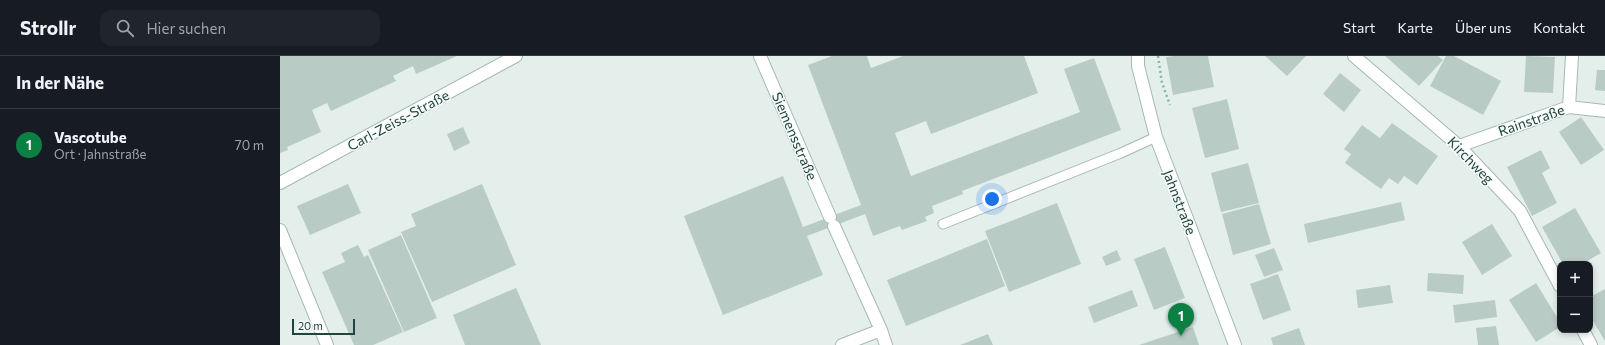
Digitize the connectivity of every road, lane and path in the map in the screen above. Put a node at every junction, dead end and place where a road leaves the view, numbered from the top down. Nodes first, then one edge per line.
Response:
1 (760, 56) edge
2 (1138, 56) edge
3 (1158, 56) edge
4 (1354, 56) edge
5 (1572, 56) edge
6 (513, 57) edge
7 (1170, 105) dead end
8 (1569, 106) junction
9 (1605, 111) edge
10 (1156, 138) junction
11 (1459, 146) junction
12 (280, 183) edge
13 (943, 224) dead end
14 (280, 230) edge
15 (1557, 280) edge
16 (881, 330) junction
17 (1585, 333) edge
18 (327, 345) edge
19 (842, 345) edge
20 (886, 345) edge
21 (1235, 345) edge
22 (1591, 345) edge

1 - 16 street, Siemensstraße
2 - 10 street, Jahnstraße
3 - 7 path
4 - 11 street, Kirchweg
5 - 8 street
6 - 12 street, Carl-Zeiss-Straße
8 - 9 street, Rainstraße
8 - 11 street, Rainstraße
10 - 13 lane
10 - 21 street, Jahnstraße
11 - 15 street, Kirchweg
14 - 18 street
16 - 19 street
16 - 20 street, Siemensstraße
17 - 22 street

